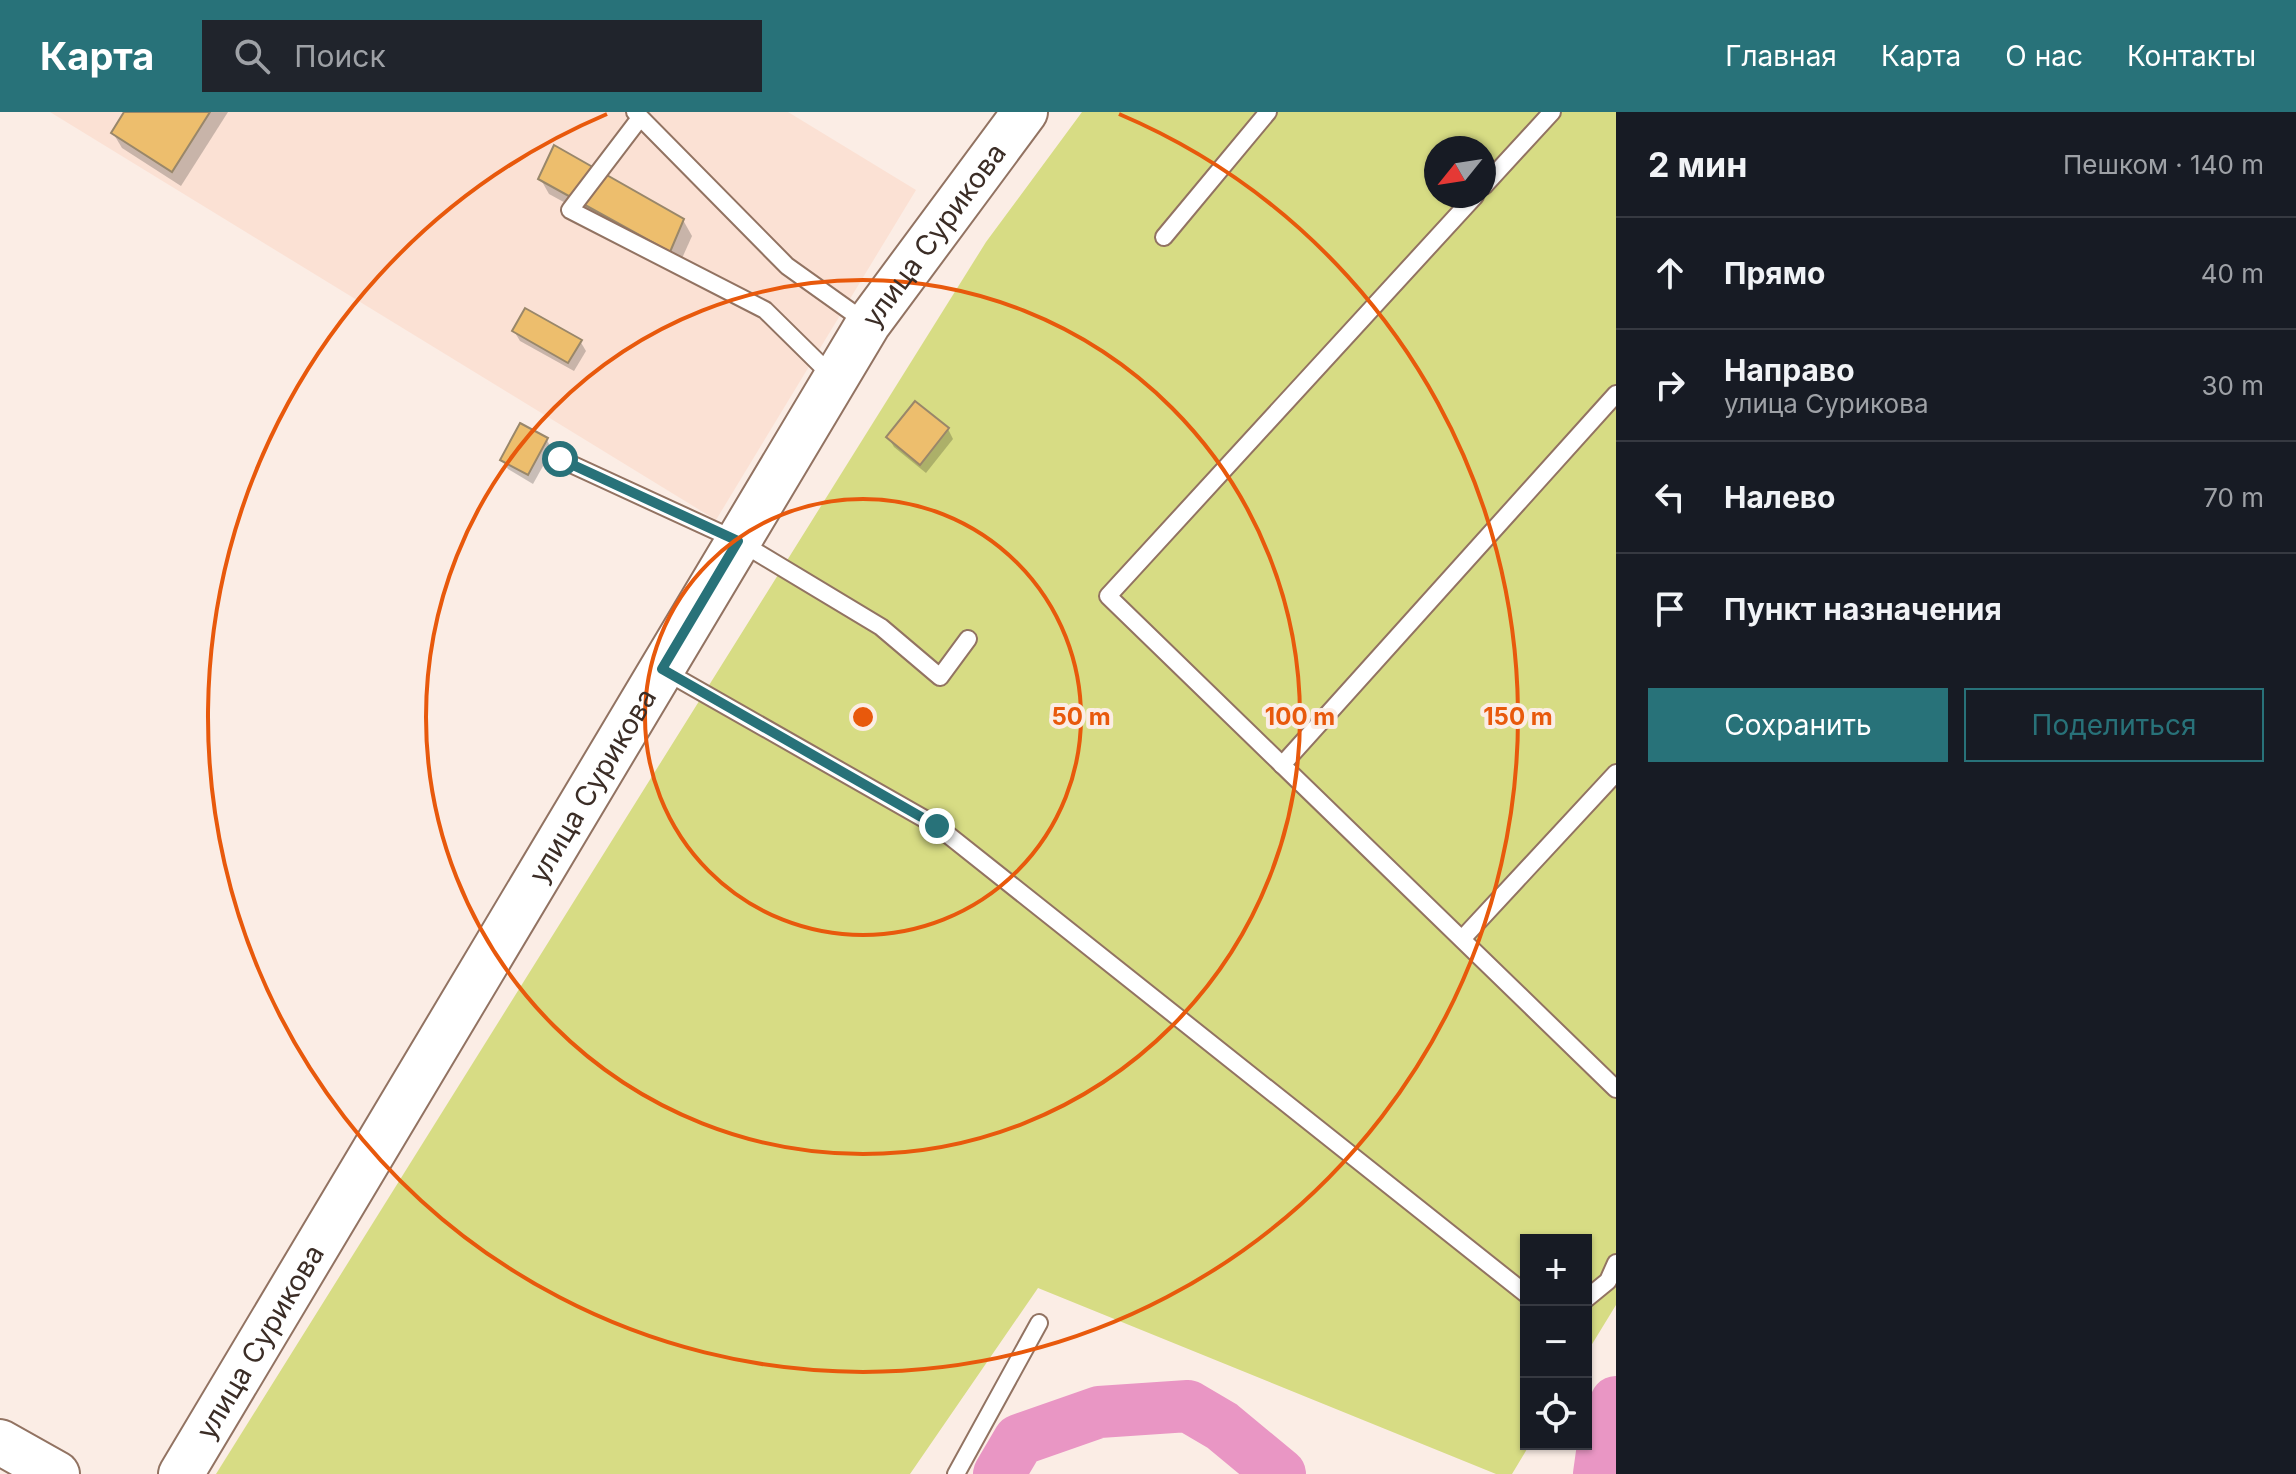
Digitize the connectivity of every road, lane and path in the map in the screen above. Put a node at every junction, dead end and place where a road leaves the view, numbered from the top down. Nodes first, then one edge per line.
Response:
1 (1025, 112) edge
2 (1268, 112) edge
3 (1552, 112) edge
4 (637, 115) edge
5 (1496, 173) edge
6 (1464, 208) edge
7 (1164, 237) dead end
8 (868, 324) junction
9 (835, 379) junction
10 (1616, 394) edge
11 (560, 459) dead end
12 (738, 541) junction
13 (968, 639) dead end
14 (662, 669) junction
15 (1282, 765) junction
16 (1616, 773) edge
17 (1462, 939) junction
18 (1616, 1089) edge
19 (1616, 1263) edge
20 (1520, 1289) edge
21 (1592, 1294) edge
22 (1039, 1323) dead end
23 (0, 1442) edge
24 (57, 1474) edge
25 (181, 1474) edge
26 (956, 1474) edge

1 - 8 main road, улица Сурикова
2 - 7 lane
3 - 5 lane
4 - 8 lane
4 - 9 lane
6 - 15 lane
8 - 9 main road, улица Сурикова
9 - 12 main road, улица Сурикова
10 - 15 lane
11 - 12 lane
12 - 13 lane
12 - 14 main road, улица Сурикова
14 - 20 lane
14 - 25 main road, улица Сурикова
15 - 17 lane
16 - 17 lane
17 - 18 lane
19 - 21 lane
22 - 26 lane
23 - 24 main road

